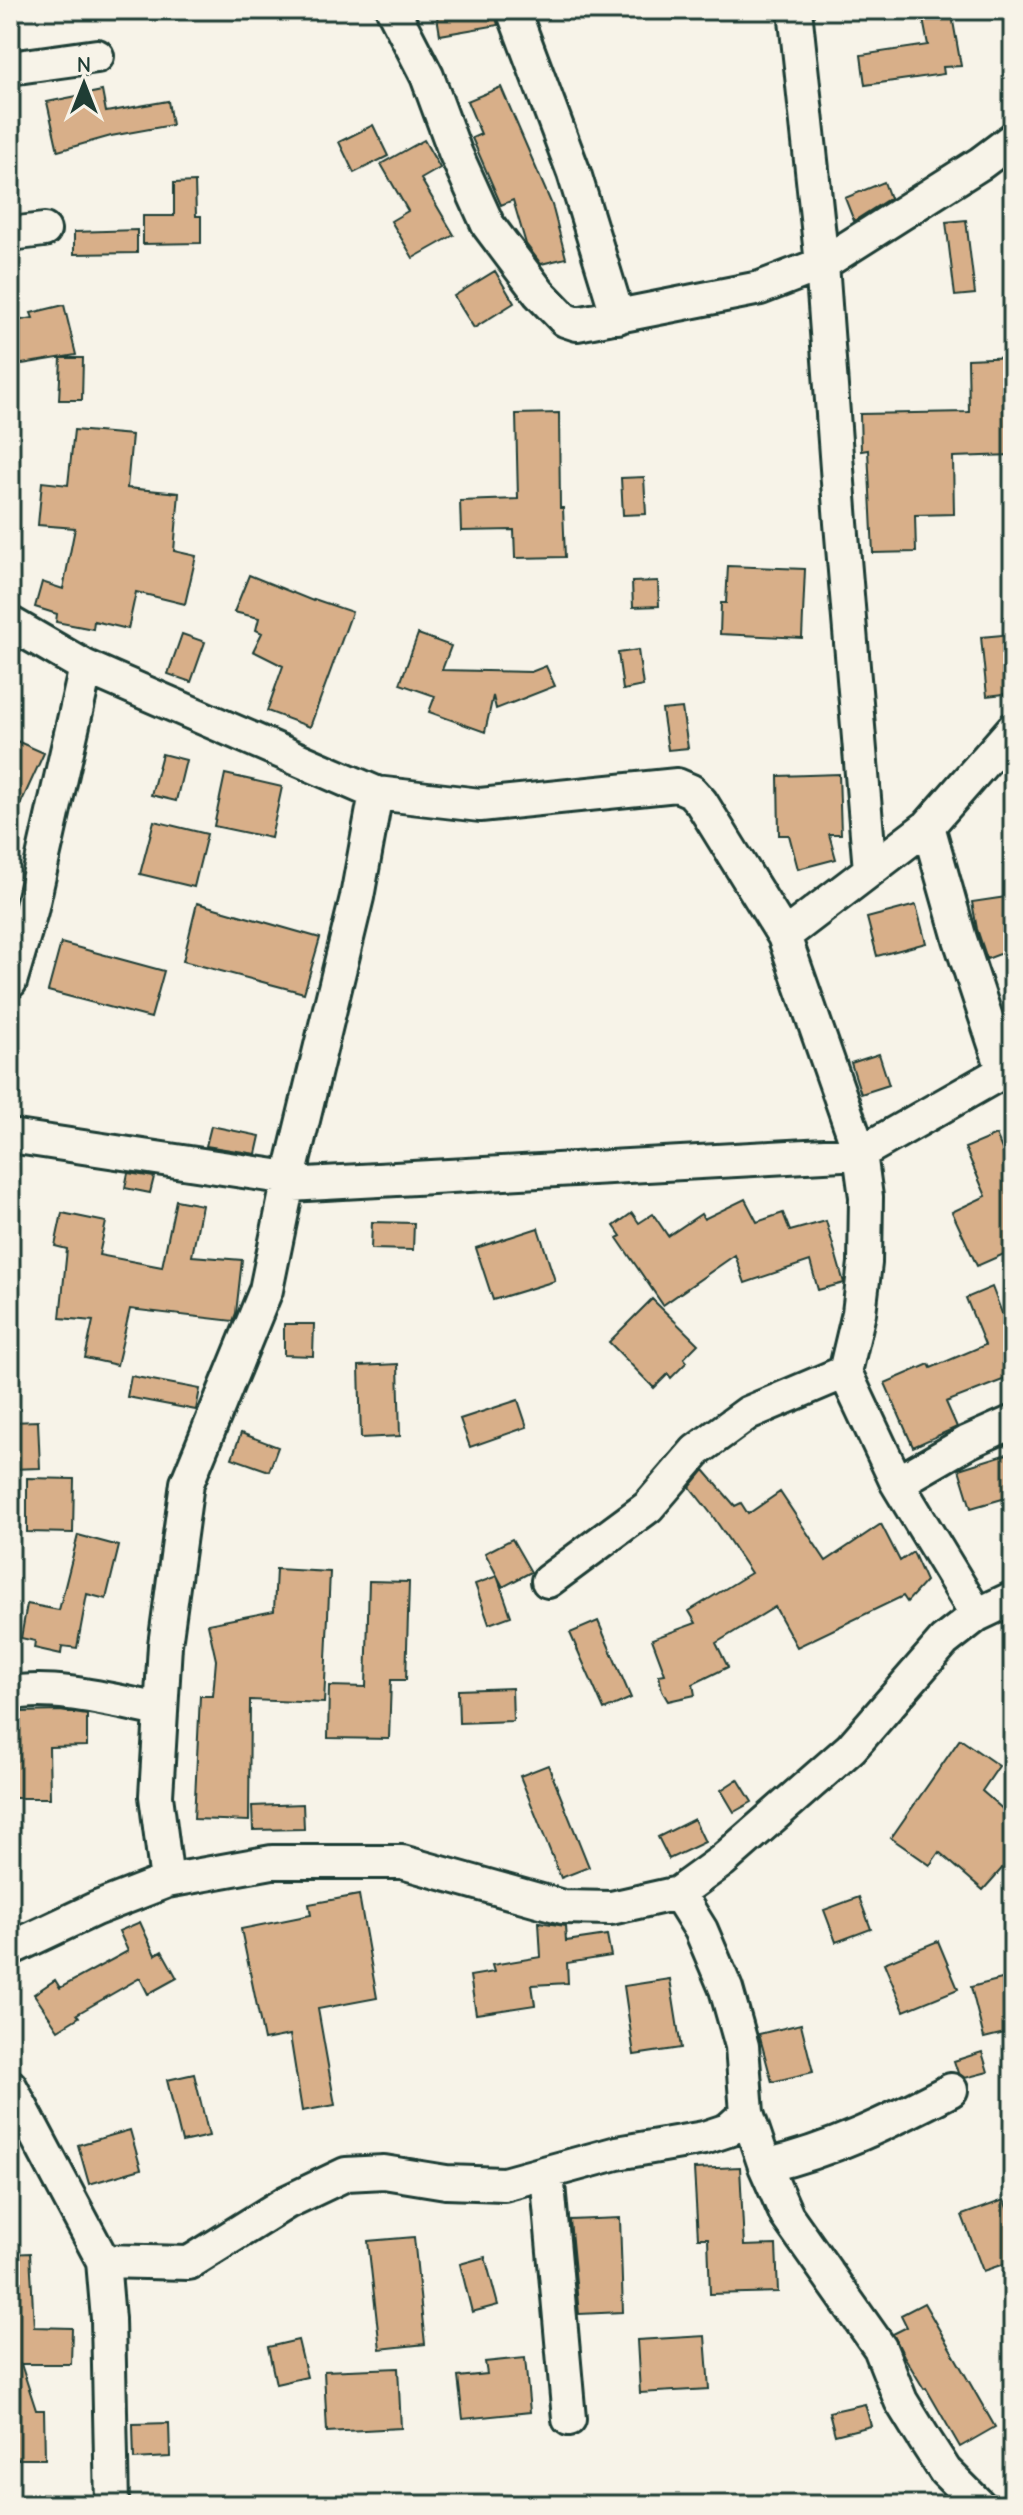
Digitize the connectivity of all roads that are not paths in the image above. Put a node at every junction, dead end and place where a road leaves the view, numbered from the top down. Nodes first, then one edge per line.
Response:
1 (393, 10) edge
2 (513, 10) edge
3 (795, 10) edge
4 (97, 56) dead end
5 (10, 68) edge
6 (1013, 139) edge
7 (44, 230) dead end
8 (10, 234) edge
9 (822, 264) junction
10 (618, 317) junction
11 (10, 623) edge
12 (86, 667) junction
13 (1013, 729) edge
14 (376, 793) junction
15 (928, 826) junction
16 (870, 870) junction
17 (784, 936) junction
18 (10, 982) edge
19 (1008, 1069) edge
20 (10, 1136) edge
21 (860, 1153) junction
22 (289, 1182) junction
23 (845, 1372) junction
24 (1013, 1422) edge
25 (897, 1483) junction
26 (548, 1581) dead end
27 (1013, 1598) edge
28 (977, 1615) junction
29 (10, 1694) edge
30 (161, 1710) junction
31 (167, 1881) junction
32 (678, 1893) junction
33 (10, 1949) edge
34 (10, 2086) edge
35 (951, 2090) dead end
36 (747, 2113) junction
37 (765, 2166) junction
38 (547, 2173) junction
39 (103, 2261) junction
40 (569, 2419) dead end
41 (112, 2505) edge
42 (979, 2505) edge

1 - 10 street
2 - 10 street
3 - 9 street
4 - 5 street
6 - 9 street
7 - 8 street
9 - 10 street
9 - 16 street
11 - 12 street
12 - 14 street
12 - 18 street
13 - 15 street
14 - 17 street
14 - 22 street
15 - 16 street
15 - 19 street
16 - 17 street
17 - 21 street
19 - 21 street
20 - 22 street
21 - 22 street
21 - 23 street
22 - 30 street
23 - 25 street
23 - 26 street
24 - 25 street
25 - 28 street
27 - 28 street
28 - 32 street
29 - 30 street
30 - 31 street
31 - 32 street
31 - 33 street
32 - 36 street
34 - 39 street
35 - 37 street
36 - 37 street
36 - 38 street
37 - 42 street
38 - 39 street
38 - 40 street
39 - 41 street

